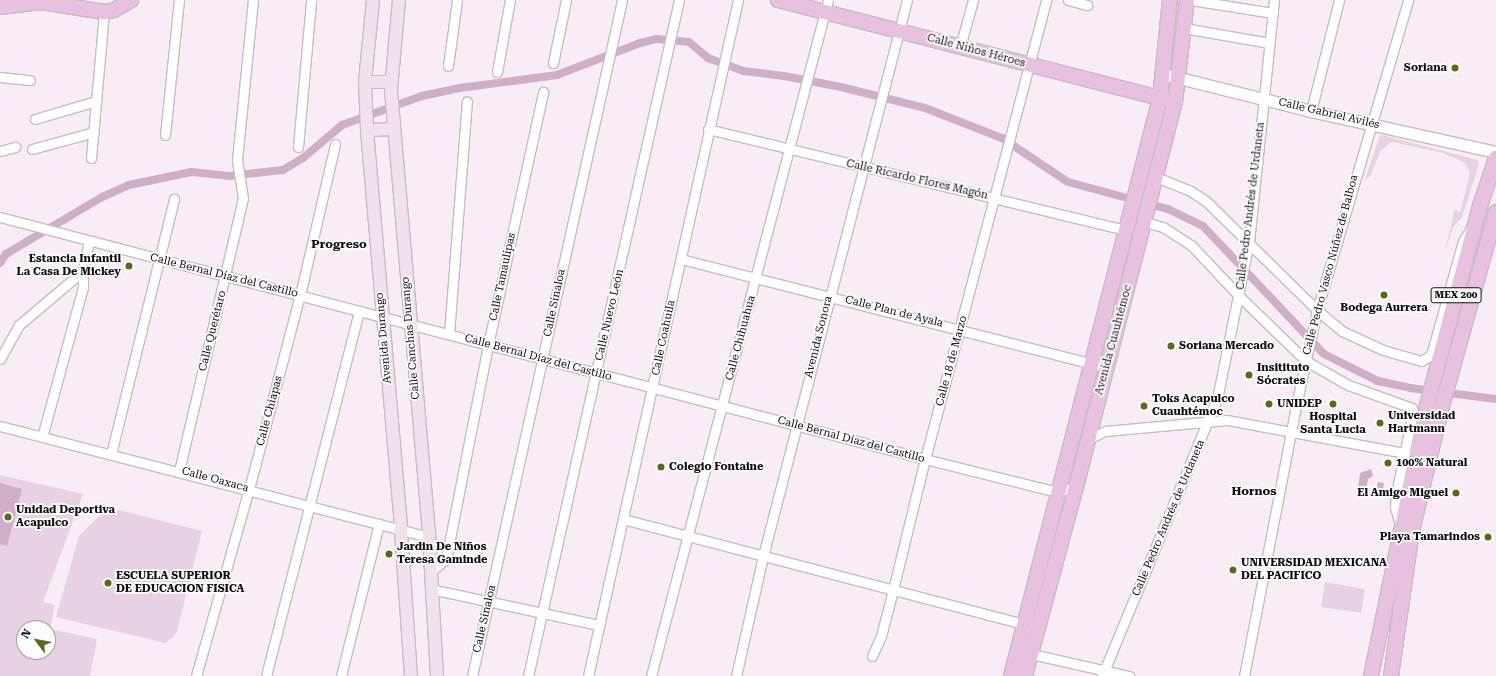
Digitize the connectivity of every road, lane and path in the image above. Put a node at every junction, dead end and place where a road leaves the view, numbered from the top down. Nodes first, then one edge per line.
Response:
1 (131, 0) edge
2 (179, 0) edge
3 (253, 0) edge
4 (311, 0) edge
5 (373, 0) edge
6 (399, 0) edge
7 (457, 0) edge
8 (510, 0) edge
9 (566, 0) edge
10 (622, 0) edge
11 (679, 0) edge
12 (738, 0) edge
13 (779, 0) edge
14 (907, 0) edge
15 (973, 0) edge
16 (1046, 0) edge
17 (1068, 0) edge
18 (1170, 0) edge
19 (1187, 0) edge
20 (1191, 0) edge
21 (1274, 0) edge
22 (1339, 0) edge
23 (1408, 0) edge
24 (43, 1) edge
25 (64, 2) edge
26 (1087, 5) dead end
27 (826, 6) edge
28 (1, 7) edge
29 (104, 12) junction
30 (1273, 13) junction
31 (1184, 28) junction
32 (899, 31) junction
33 (1270, 43) junction
34 (960, 47) junction
35 (553, 63) dead end
36 (1028, 65) junction
37 (448, 66) dead end
38 (497, 72) dead end
39 (1163, 74) junction
40 (0, 77) edge
41 (1179, 77) junction
42 (30, 80) dead end
43 (391, 86) junction
44 (365, 87) junction
45 (543, 92) dead end
46 (1160, 98) junction
47 (1265, 99) junction
48 (96, 101) junction
49 (467, 102) dead end
50 (1175, 102) junction
51 (1311, 111) junction
52 (34, 119) dead end
53 (1370, 123) junction
54 (394, 129) junction
55 (708, 129) junction
56 (367, 130) junction
57 (94, 132) junction
58 (165, 135) dead end
59 (335, 144) dead end
60 (15, 147) dead end
61 (298, 147) dead end
62 (32, 149) dead end
63 (789, 149) junction
64 (0, 151) edge
65 (1496, 152) edge
66 (91, 158) dead end
67 (1496, 158) edge
68 (864, 168) junction
69 (1156, 177) junction
70 (993, 198) junction
71 (174, 199) dead end
72 (1496, 212) edge
73 (0, 217) edge
74 (1146, 218) junction
75 (1125, 230) junction
76 (89, 241) junction
77 (1248, 245) junction
78 (159, 259) junction
79 (681, 259) junction
80 (82, 271) junction
81 (226, 276) junction
82 (757, 278) junction
83 (300, 295) junction
84 (829, 296) junction
85 (1239, 296) junction
86 (359, 311) junction
87 (1317, 315) junction
88 (383, 318) junction
89 (410, 325) junction
90 (960, 329) junction
91 (449, 334) junction
92 (488, 345) junction
93 (0, 359) edge
94 (543, 359) junction
95 (1307, 359) junction
96 (1091, 363) junction
97 (1431, 364) junction
98 (1106, 367) junction
99 (596, 373) junction
100 (653, 388) junction
101 (722, 406) junction
102 (1209, 421) junction
103 (0, 426) edge
104 (797, 426) junction
105 (1291, 431) junction
106 (42, 437) junction
107 (1088, 439) junction
108 (1405, 453) junction
109 (111, 454) junction
110 (925, 460) junction
111 (179, 471) junction
112 (1076, 487) junction
113 (249, 489) junction
114 (1057, 492) junction
115 (311, 506) junction
116 (623, 519) junction
117 (379, 524) junction
118 (1401, 529) junction
119 (401, 530) junction
120 (429, 537) junction
121 (688, 537) junction
122 (763, 556) junction
123 (430, 572) junction
124 (431, 588) junction
125 (893, 590) junction
126 (490, 600) junction
127 (542, 612) junction
128 (1024, 624) junction
129 (599, 625) junction
130 (1038, 627) junction
131 (1024, 652) junction
132 (872, 656) dead end
133 (1103, 674) edge
134 (196, 676) edge
135 (266, 676) edge
136 (341, 676) edge
137 (411, 676) edge
138 (437, 676) edge
139 (472, 676) edge
140 (528, 676) edge
141 (588, 676) edge
142 (651, 676) edge
143 (736, 676) edge
144 (1011, 676) edge
145 (1025, 676) edge
146 (1129, 676) edge
147 (1244, 676) edge
148 (1371, 676) edge
149 (1391, 676) edge

1 - 29 main road
2 - 58 street
3 - 81 street, Calle Querétaro
4 - 61 street
5 - 44 main road, Avenida Durango
6 - 43 main road, Calle Canchas Durango
7 - 37 street
8 - 38 street
9 - 35 street
10 - 94 street, Calle Sinaloa
11 - 99 street, Calle Nuevo León
12 - 55 street, Calle Coahuila
13 - 27 main road, Calle Niños Héroes
14 - 32 street, Avenida Sonora
15 - 34 street
16 - 36 street, Calle 18 de Marzo
17 - 26 street
18 - 39 main road, Avenida Cuauhtémoc
19 - 31 main road, Avenida Cuauhtémoc
20 - 30 street
21 - 30 street, Calle Pedro Andrés de Urdaneta
22 - 51 street
23 - 53 street, Calle Pedro Vasco Núñez de Balboa
24 - 25 main road
24 - 28 main road
25 - 29 main road
27 - 32 main road, Calle Niños Héroes
27 - 63 street, Calle Chihuahua
29 - 48 street
30 - 33 street, Calle Pedro Andrés de Urdaneta
31 - 33 street
31 - 41 main road, Avenida Cuauhtémoc
32 - 34 main road, Calle Niños Héroes
32 - 68 street, Avenida Sonora
33 - 47 street, Calle Pedro Andrés de Urdaneta
34 - 36 main road, Calle Niños Héroes
36 - 46 main road, Calle Niños Héroes
36 - 70 street, Calle 18 de Marzo
39 - 41 street, Calle Gabriel Avilés
39 - 46 main road, Avenida Cuauhtémoc
40 - 42 street
41 - 47 street, Calle Gabriel Avilés
41 - 50 main road, Avenida Cuauhtémoc
43 - 44 main road
43 - 54 main road, Calle Canchas Durango
44 - 56 main road, Avenida Durango
45 - 92 street, Calle Tamaulipas
46 - 50 main road, Calle Niños Héroes
46 - 75 main road, Avenida Cuauhtémoc
47 - 51 street, Calle Gabriel Avilés
47 - 77 street, Calle Pedro Andrés de Urdaneta
48 - 52 street
48 - 57 street
49 - 91 street
50 - 69 main road, Avenida Cuauhtémoc
51 - 53 street, Calle Gabriel Avilés
53 - 65 street, Calle Gabriel Avilés
53 - 87 street, Calle Pedro Vasco Núñez de Balboa
54 - 56 main road
54 - 89 main road, Calle Canchas Durango
55 - 63 street, Calle Ricardo Flores Magón
55 - 79 street, Calle Coahuila
56 - 88 main road, Avenida Durango
57 - 62 street
57 - 66 street
59 - 83 street, Calle Chiapas
60 - 64 street
63 - 68 street, Calle Ricardo Flores Magón
63 - 82 street, Calle Chihuahua
67 - 97 main road, MEX 200
68 - 70 street, Calle Ricardo Flores Magón
68 - 84 street, Avenida Sonora
69 - 74 main road, Avenida Cuauhtémoc
69 - 77 street
70 - 75 street, Calle Ricardo Flores Magón
70 - 90 street, Calle 18 de Marzo
71 - 78 street
72 - 149 main road, MEX 200
73 - 76 street, Calle Bernal Díaz del Castillo
74 - 85 street
74 - 98 main road, Avenida Cuauhtémoc
75 - 96 main road, Avenida Cuauhtémoc
76 - 78 street, Calle Bernal Díaz del Castillo
76 - 80 street
77 - 85 street, Calle Pedro Andrés de Urdaneta
77 - 87 street
78 - 81 street, Calle Bernal Díaz del Castillo
78 - 109 street
79 - 82 street, Calle Plan de Ayala
79 - 100 street, Calle Coahuila
80 - 93 street
80 - 106 street
81 - 83 street, Calle Bernal Díaz del Castillo
81 - 111 street, Calle Querétaro
82 - 84 street, Calle Plan de Ayala
82 - 101 street, Calle Chihuahua
83 - 86 street, Calle Bernal Díaz del Castillo
83 - 113 street, Calle Chiapas
84 - 90 street, Calle Plan de Ayala
84 - 104 street, Avenida Sonora
85 - 95 street
85 - 102 street, Calle Pedro Andrés de Urdaneta
86 - 88 street, Calle Bernal Díaz del Castillo
86 - 115 street
87 - 95 street, Calle Pedro Vasco Núñez de Balboa
87 - 97 street
88 - 89 street, Calle Bernal Díaz del Castillo
88 - 119 main road, Avenida Durango
89 - 91 street, Calle Bernal Díaz del Castillo
89 - 120 main road, Calle Canchas Durango
90 - 96 street, Calle Plan de Ayala
90 - 110 street, Calle 18 de Marzo
91 - 92 street, Calle Bernal Díaz del Castillo
92 - 94 street, Calle Bernal Díaz del Castillo
92 - 123 street, Calle Tamaulipas
94 - 99 street, Calle Bernal Díaz del Castillo
94 - 126 street, Calle Sinaloa
95 - 105 street, Calle Pedro Vasco Núñez de Balboa
95 - 108 street
96 - 98 street, Calle Plan de Ayala
96 - 114 main road, Avenida Cuauhtémoc
97 - 118 main road, MEX 200
98 - 107 main road, Avenida Cuauhtémoc
99 - 100 street, Calle Bernal Díaz del Castillo
99 - 127 street, Calle Nuevo León
100 - 101 street, Calle Bernal Díaz del Castillo
100 - 116 street, Calle Coahuila
101 - 104 street, Calle Bernal Díaz del Castillo
101 - 121 street, Calle Chihuahua
102 - 105 street
102 - 107 street
102 - 133 street, Calle Pedro Andrés de Urdaneta
103 - 106 street, Calle Oaxaca
104 - 110 street, Calle Bernal Díaz del Castillo
104 - 122 street, Avenida Sonora
105 - 108 street
105 - 147 street, Calle Pedro Vasco Núñez de Balboa
106 - 109 street, Calle Oaxaca
107 - 112 main road, Avenida Cuauhtémoc
108 - 118 street
109 - 111 street, Calle Oaxaca
110 - 114 street, Calle Bernal Díaz del Castillo
110 - 125 street, Calle 18 de Marzo
111 - 113 street, Calle Oaxaca
112 - 114 street, Calle Bernal Díaz del Castillo
112 - 130 main road, Avenida Cuauhtémoc
113 - 115 street, Calle Oaxaca
113 - 134 street, Calle Chiapas
114 - 128 main road, Avenida Cuauhtémoc
115 - 117 street, Calle Oaxaca
115 - 135 street
116 - 121 street
116 - 129 street, Calle Coahuila
117 - 119 street, Calle Oaxaca
117 - 136 street
118 - 148 main road, MEX 200
119 - 120 street, Calle Oaxaca
119 - 137 main road, Avenida Durango
120 - 123 main road, Calle Canchas Durango
121 - 122 street
121 - 142 street, Calle Chihuahua
122 - 125 street
122 - 143 street, Avenida Sonora
123 - 124 main road, Calle Canchas Durango
124 - 126 street
124 - 138 main road, Calle Canchas Durango
125 - 128 street
125 - 132 street, Calle 18 de Marzo
126 - 127 street
126 - 139 street, Calle Sinaloa
127 - 129 street
127 - 140 street, Calle Nuevo León
128 - 130 street
128 - 131 main road, Avenida Cuauhtémoc
129 - 141 street, Calle Coahuila
130 - 131 main road, Avenida Cuauhtémoc
131 - 133 street
131 - 144 main road, Avenida Cuauhtémoc
131 - 145 main road, Avenida Cuauhtémoc
133 - 146 street

